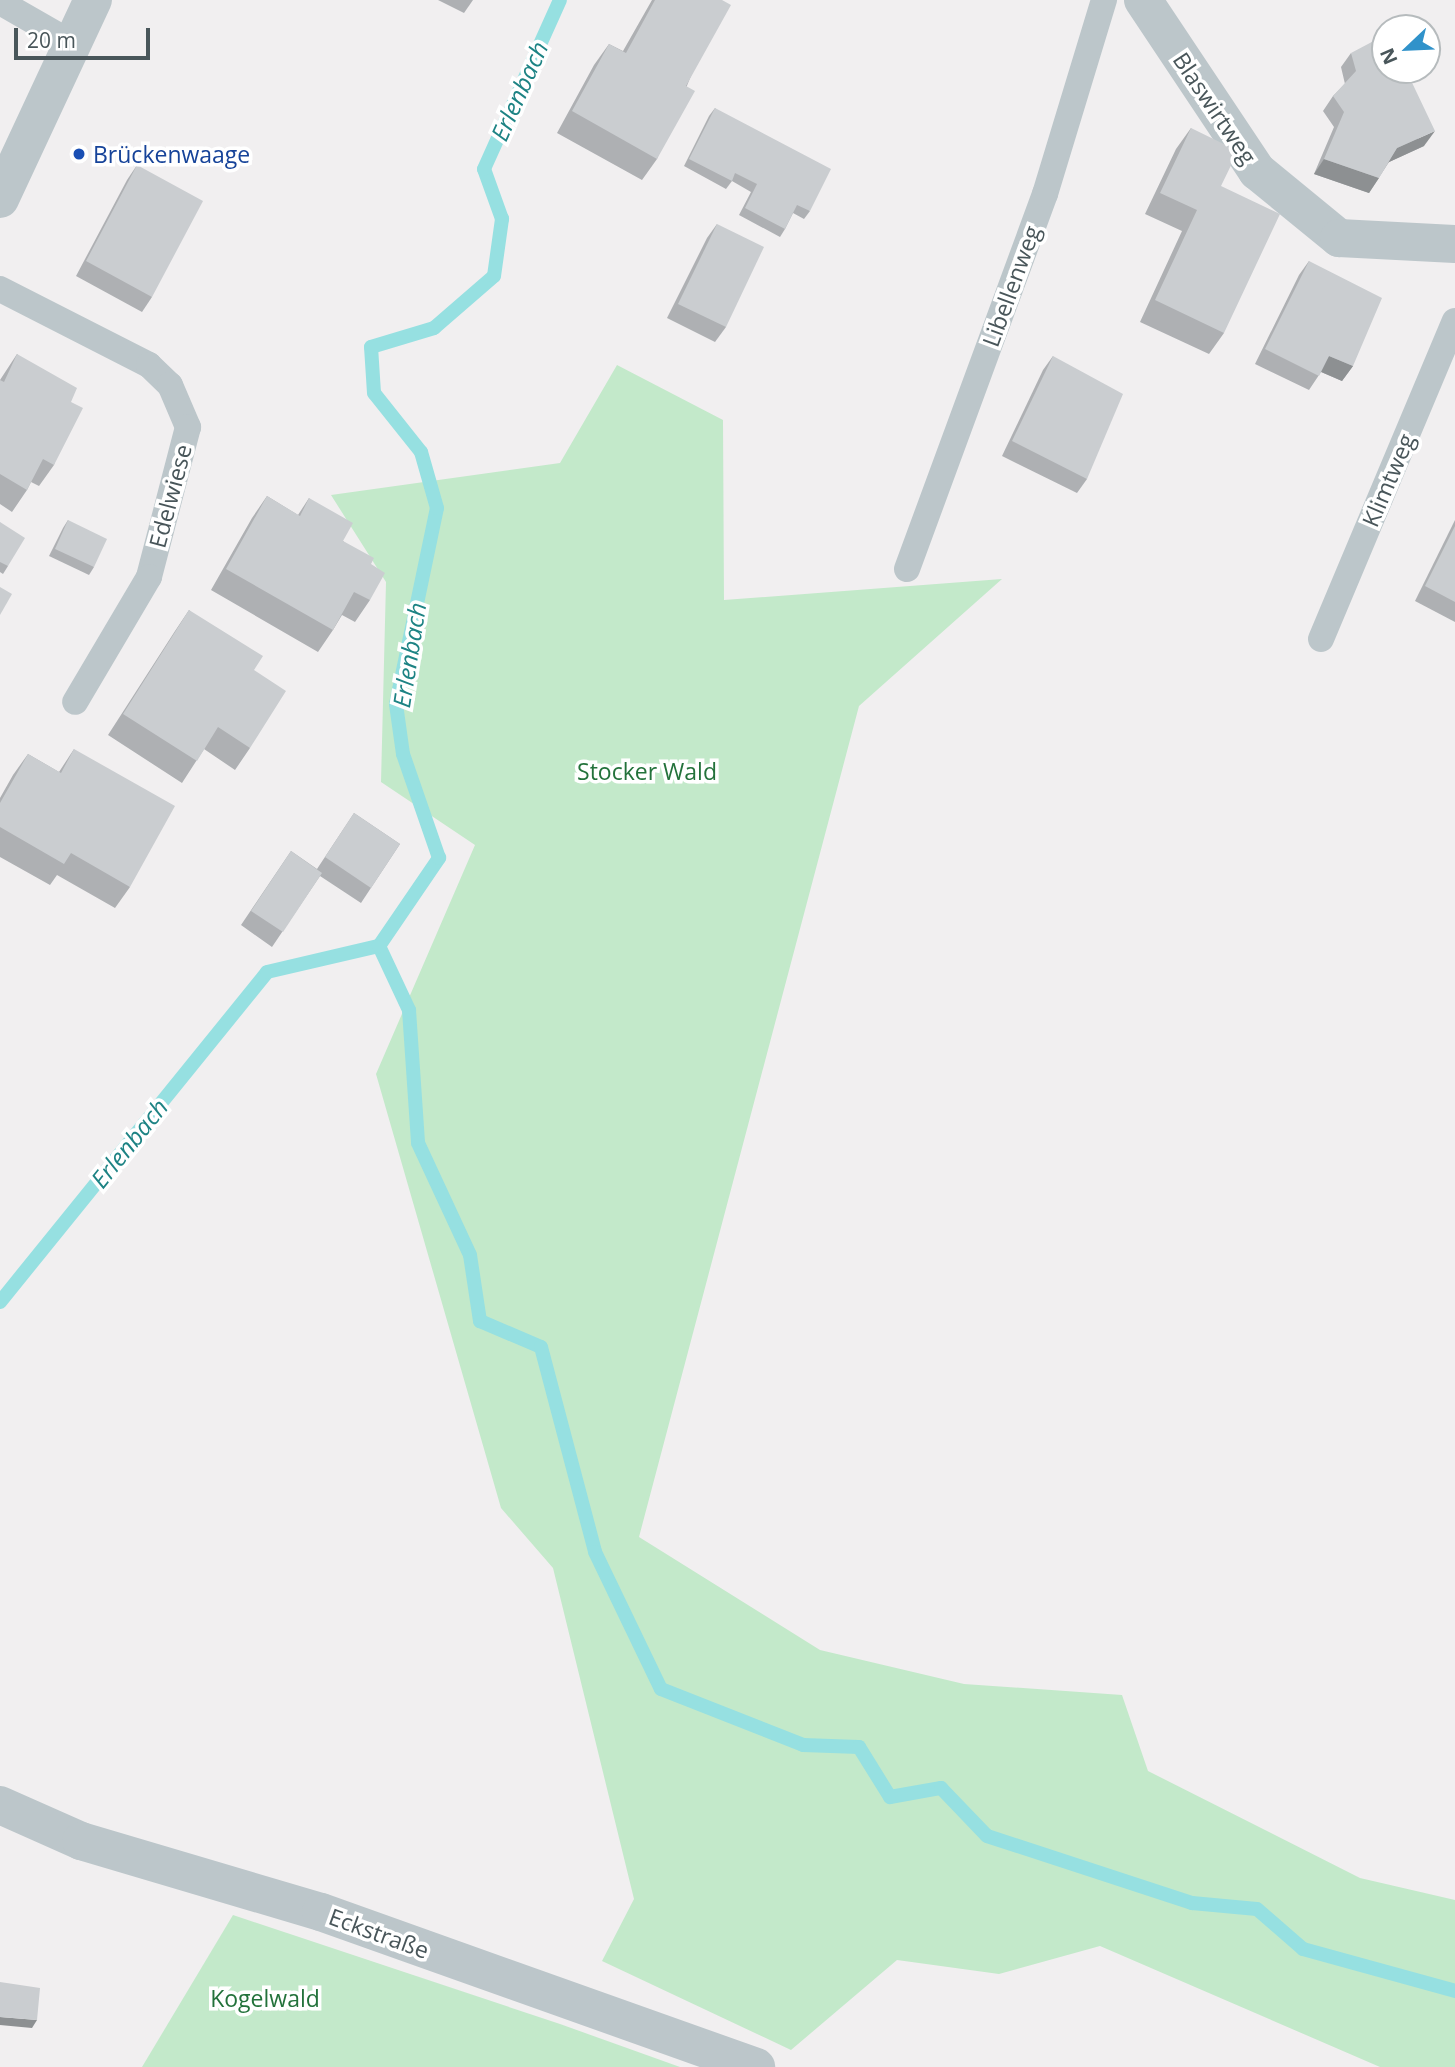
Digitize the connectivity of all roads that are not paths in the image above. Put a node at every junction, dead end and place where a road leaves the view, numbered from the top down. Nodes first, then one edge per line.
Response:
1 (93, 0) edge
2 (1104, 0) edge
3 (1143, 0) edge
4 (0, 2) edge
5 (73, 44) junction
6 (4, 183) edge
7 (1455, 244) edge
8 (0, 289) edge
9 (1455, 321) edge
10 (907, 569) dead end
11 (1321, 639) dead end
12 (75, 702) dead end
13 (0, 1805) edge
14 (756, 2067) edge

1 - 5 street
2 - 10 lane, Libellenweg
3 - 7 street, Blaswirtweg
4 - 5 lane
5 - 6 street
8 - 12 lane, Edelwiese
9 - 11 lane, Klimtweg
13 - 14 street, Eckstraße

